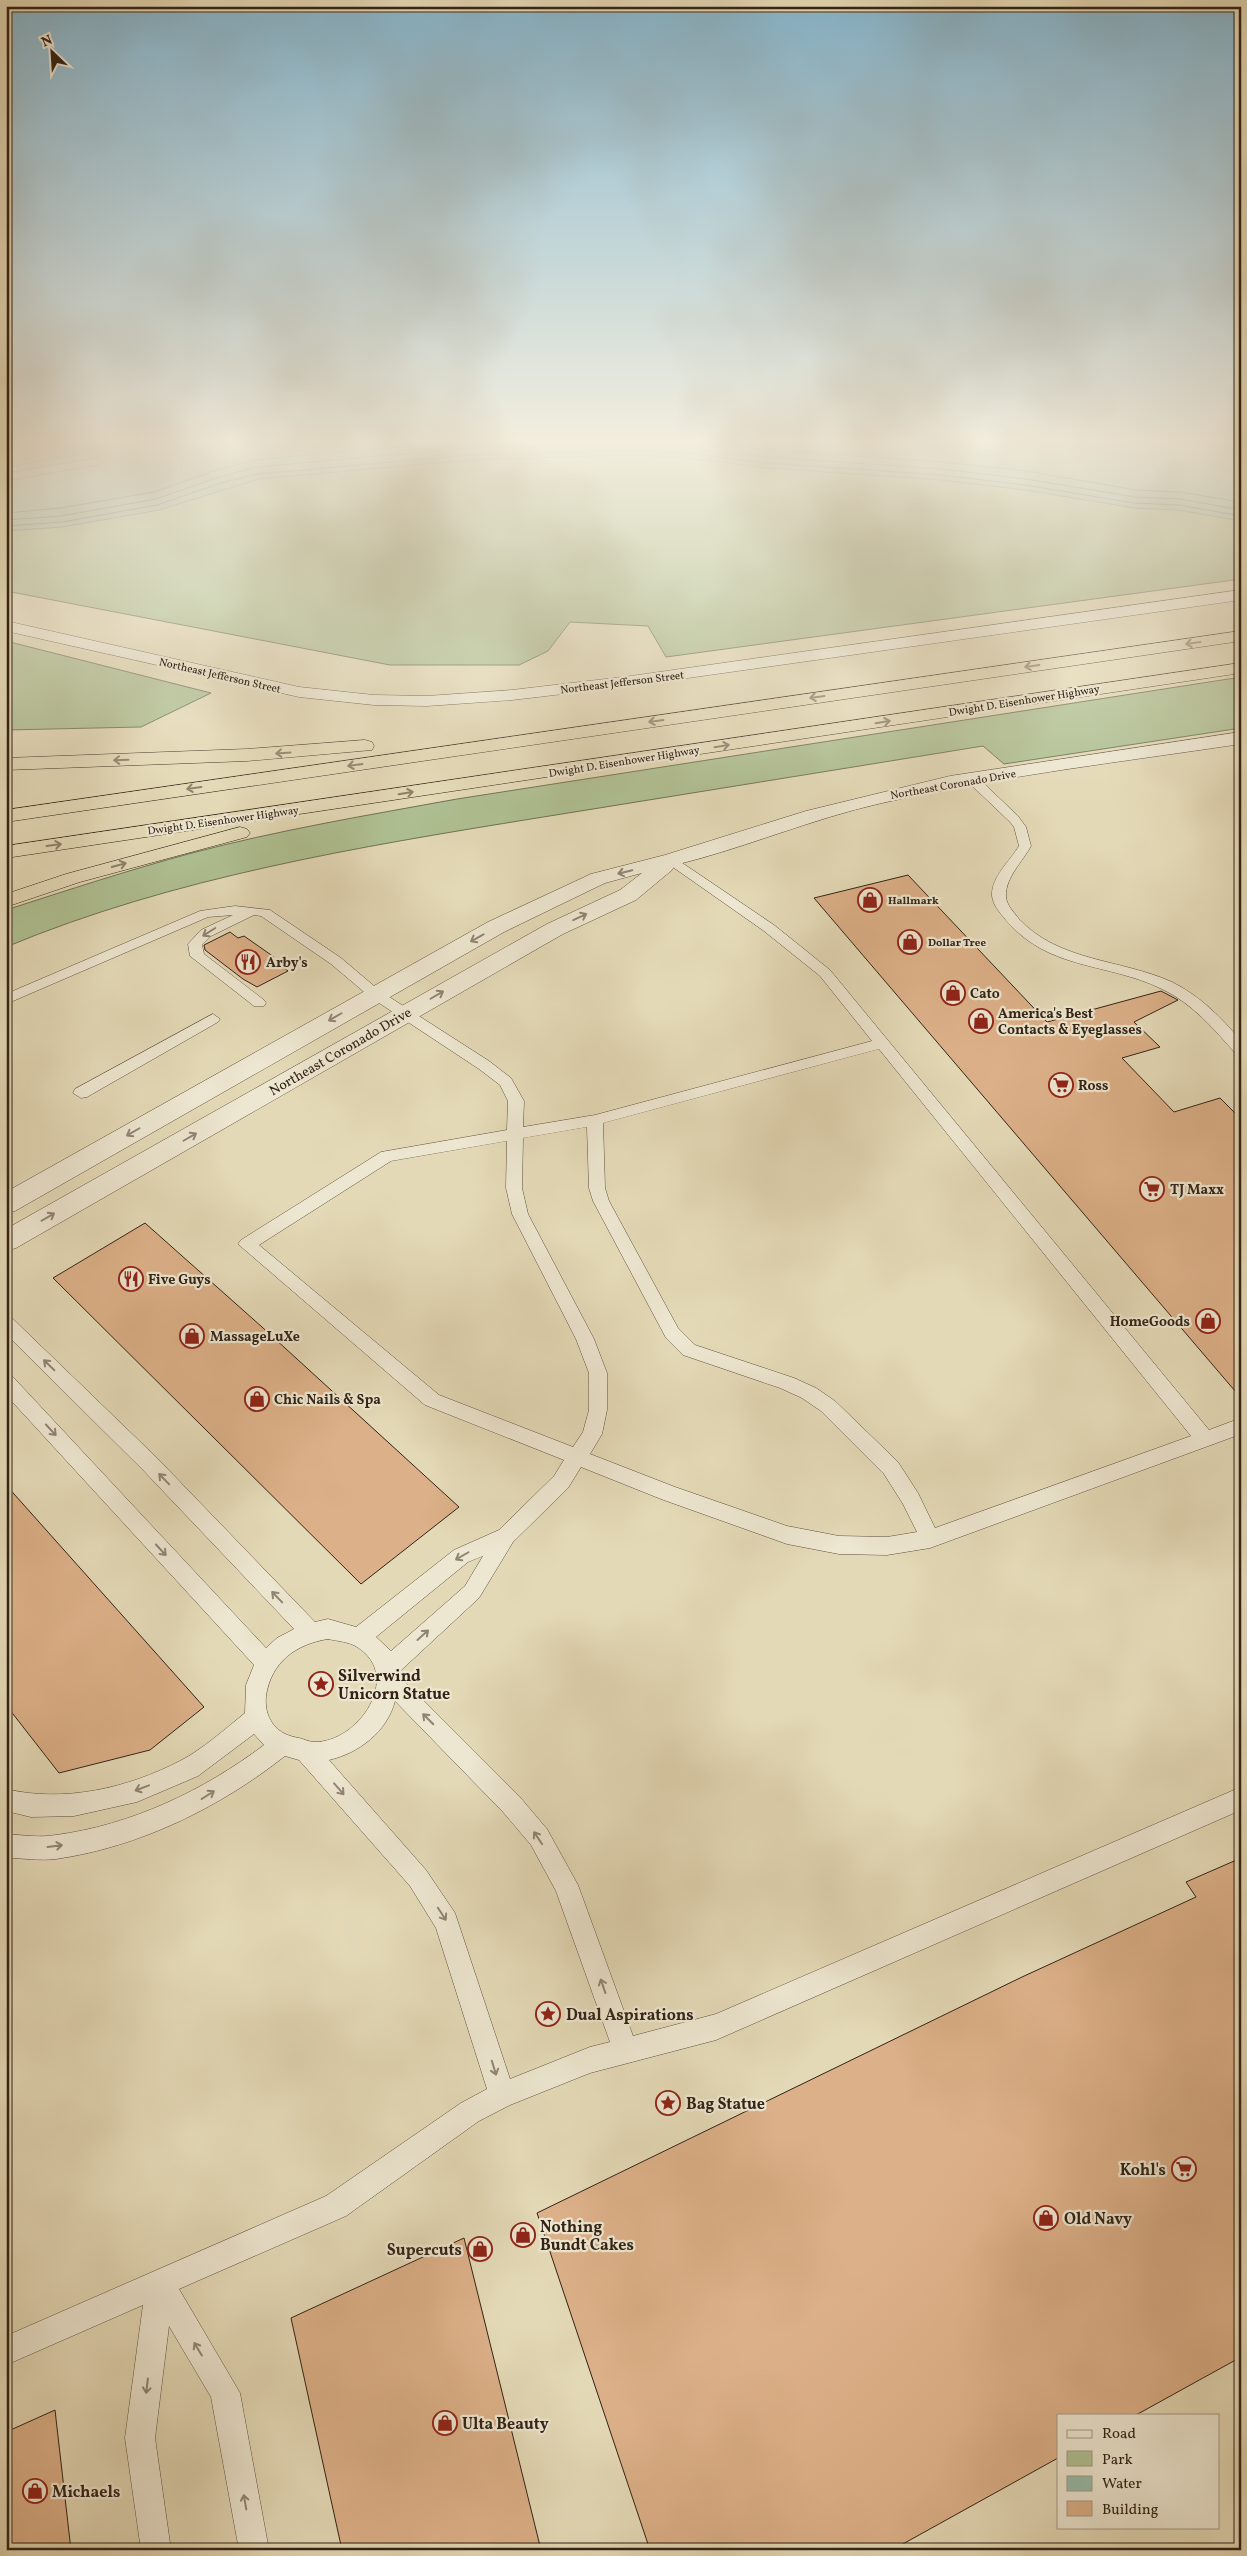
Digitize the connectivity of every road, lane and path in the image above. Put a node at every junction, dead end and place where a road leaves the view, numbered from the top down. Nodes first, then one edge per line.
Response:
1 (1241, 595) edge
2 (6, 626) edge
3 (1241, 636) edge
4 (1241, 668) edge
5 (594, 730) junction
6 (1241, 738) edge
7 (6, 764) edge
8 (972, 779) junction
9 (371, 798) junction
10 (6, 816) edge
11 (6, 852) edge
12 (672, 860) junction
13 (6, 900) edge
14 (253, 910) junction
15 (375, 994) junction
16 (6, 1000) edge
17 (259, 1002) dead end
18 (405, 1014) junction
19 (213, 1019) dead end
20 (882, 1043) junction
21 (1241, 1051) edge
22 (81, 1093) dead end
23 (595, 1120) junction
24 (516, 1134) junction
25 (6, 1204) edge
26 (6, 1241) edge
27 (6, 1323) edge
28 (6, 1382) edge
29 (1241, 1426) edge
30 (1205, 1438) junction
31 (579, 1456) junction
32 (506, 1536) junction
33 (930, 1539) junction
34 (310, 1632) junction
35 (361, 1636) junction
36 (266, 1663) junction
37 (389, 1674) junction
38 (257, 1718) junction
39 (282, 1745) junction
40 (307, 1752) junction
41 (1241, 1798) edge
42 (6, 1800) edge
43 (6, 1846) edge
44 (625, 2049) junction
45 (502, 2096) junction
46 (160, 2285) junction
47 (6, 2351) edge
48 (156, 2550) edge
49 (254, 2550) edge

1 - 2 street, Northeast Jefferson Street
3 -> 5 highway
9 -> 4 highway, Dwight D. Eisenhower Highway
5 -> 7 highway
5 -> 10 highway
6 - 8 street, Northeast Coronado Drive
8 - 12 street, Northeast Coronado Drive
8 - 21 lane
11 -> 9 highway, Dwight D. Eisenhower Highway
13 -> 9 highway
12 -> 15 street, Northeast Coronado Drive
18 -> 12 street, Northeast Coronado Drive
12 - 20 lane
14 - 15 lane
14 - 16 lane
14 -> 17 lane
15 - 18 lane
15 -> 25 street, Northeast Coronado Drive
18 - 24 lane
26 -> 18 street, Northeast Coronado Drive
19 - 22 lane
20 - 23 lane
20 - 30 lane
23 - 24 lane
23 - 33 lane
24 - 31 lane
24 - 31 lane
34 -> 27 lane
28 -> 36 lane
29 - 30 lane
30 - 33 lane
31 - 32 lane
31 - 33 lane
32 -> 35 lane
37 -> 32 lane
34 - 35 lane
34 - 36 lane
35 - 37 lane
36 - 38 lane
37 - 40 lane
44 -> 37 lane
38 - 39 lane
38 -> 42 lane
39 - 40 lane
43 -> 39 lane
40 -> 45 lane
41 - 44 lane
44 - 45 lane
45 - 46 lane
46 - 47 lane
46 -> 48 lane
49 -> 46 lane

